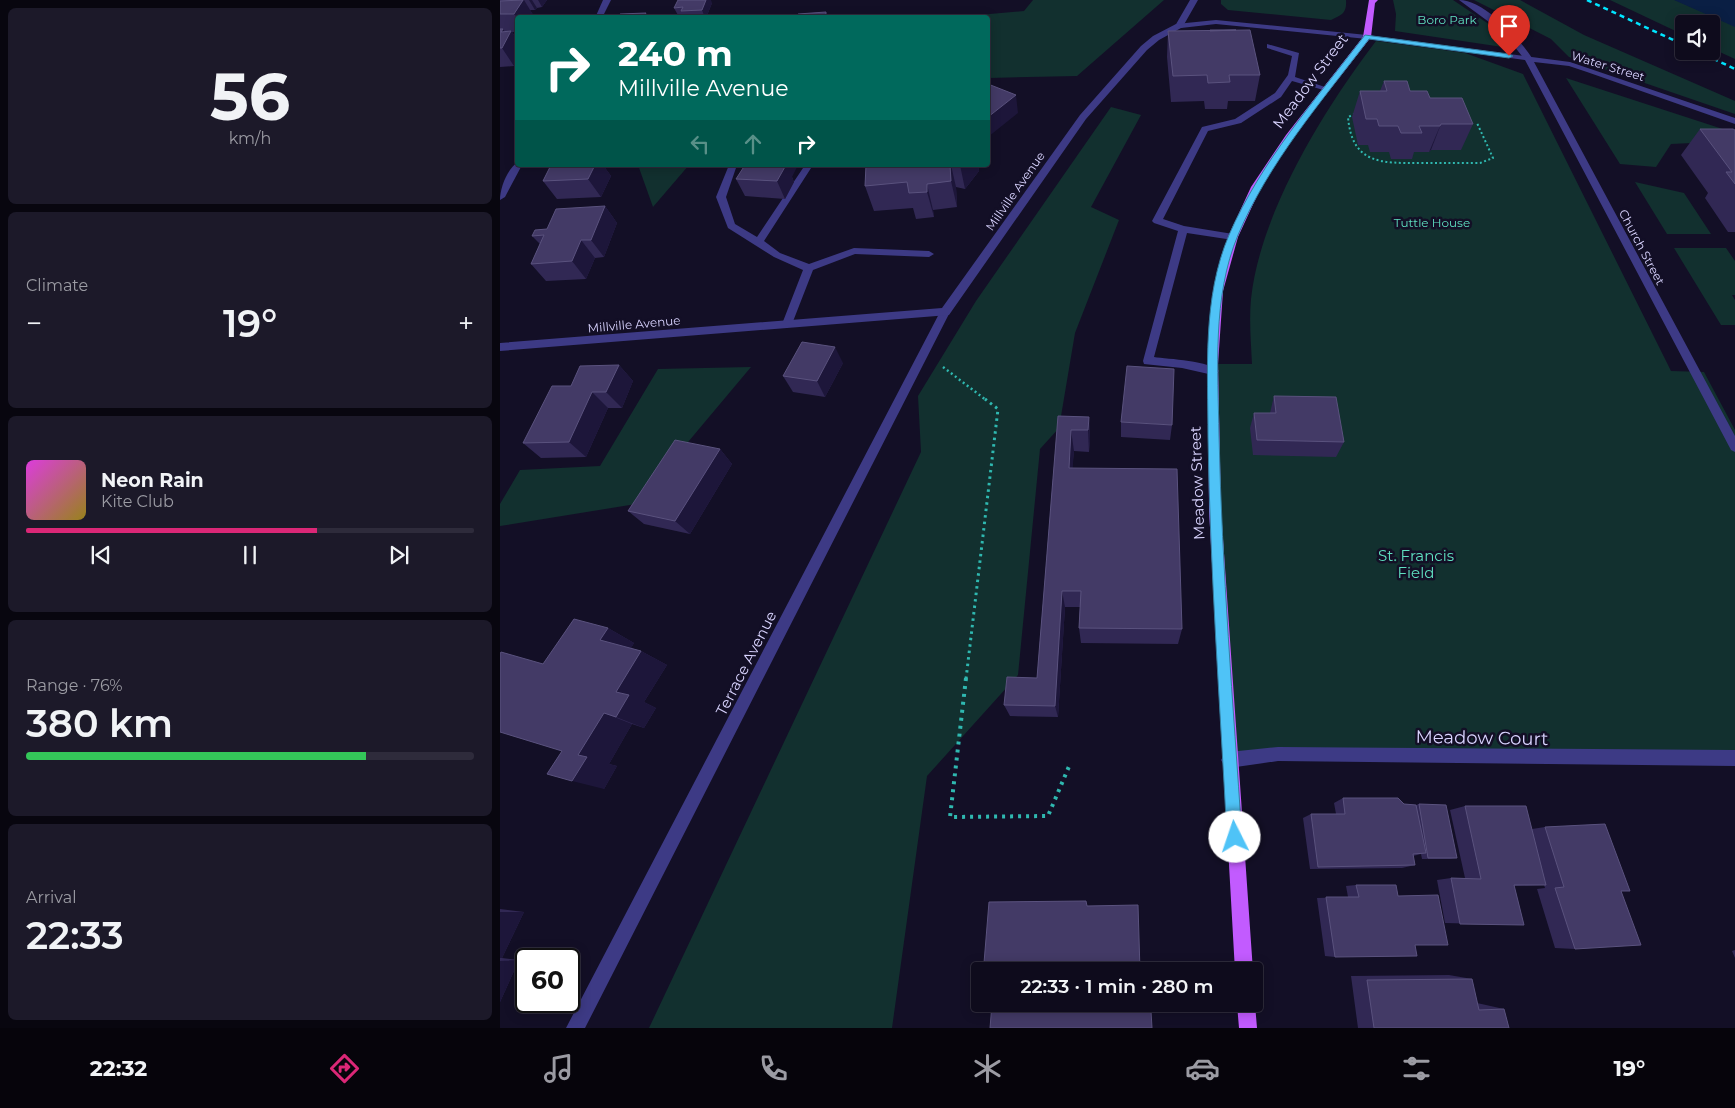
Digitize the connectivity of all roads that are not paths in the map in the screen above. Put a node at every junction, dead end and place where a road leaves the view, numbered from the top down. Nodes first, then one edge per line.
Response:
1 (607, 0) edge
2 (1194, 0) edge
3 (1462, 0) edge
4 (1371, 1) edge
5 (600, 15) edge
6 (1179, 26) junction
7 (1367, 37) junction
8 (1270, 46) dead end
9 (1528, 58) junction
10 (1290, 78) junction
11 (1327, 90) junction
12 (1735, 121) edge
13 (517, 167) edge
14 (731, 167) edge
15 (808, 167) edge
16 (500, 197) edge
17 (1182, 229) junction
18 (1233, 236) junction
19 (758, 242) junction
20 (929, 254) dead end
21 (809, 268) junction
22 (945, 312) junction
23 (787, 324) junction
24 (500, 347) edge
25 (1213, 371) junction
26 (1735, 447) edge
27 (1735, 758) edge
28 (1229, 760) junction
29 (1243, 962) edge
30 (1247, 1012) edge
31 (575, 1028) edge
32 (1248, 1028) edge

1 - 5 street
2 - 6 street
3 - 9 street
4 - 7 main road
6 - 7 street, Millville Avenue
6 - 22 street, Millville Avenue
7 - 9 street, Millville Avenue
7 - 11 main road, Meadow Street
8 - 10 street
9 - 12 street, Water Street
9 - 26 street, Church Street
10 - 11 street
10 - 17 street
11 - 18 main road, Meadow Street
13 - 16 street
14 - 19 street
15 - 19 street
17 - 18 street
17 - 25 street
18 - 25 main road, Meadow Street
19 - 21 street
20 - 21 street
21 - 23 street
22 - 23 street, Millville Avenue
22 - 31 street, Terrace Avenue
23 - 24 street, Millville Avenue
25 - 28 main road, Meadow Street
27 - 28 street, Meadow Court
28 - 29 main road, Meadow Street
30 - 32 main road

